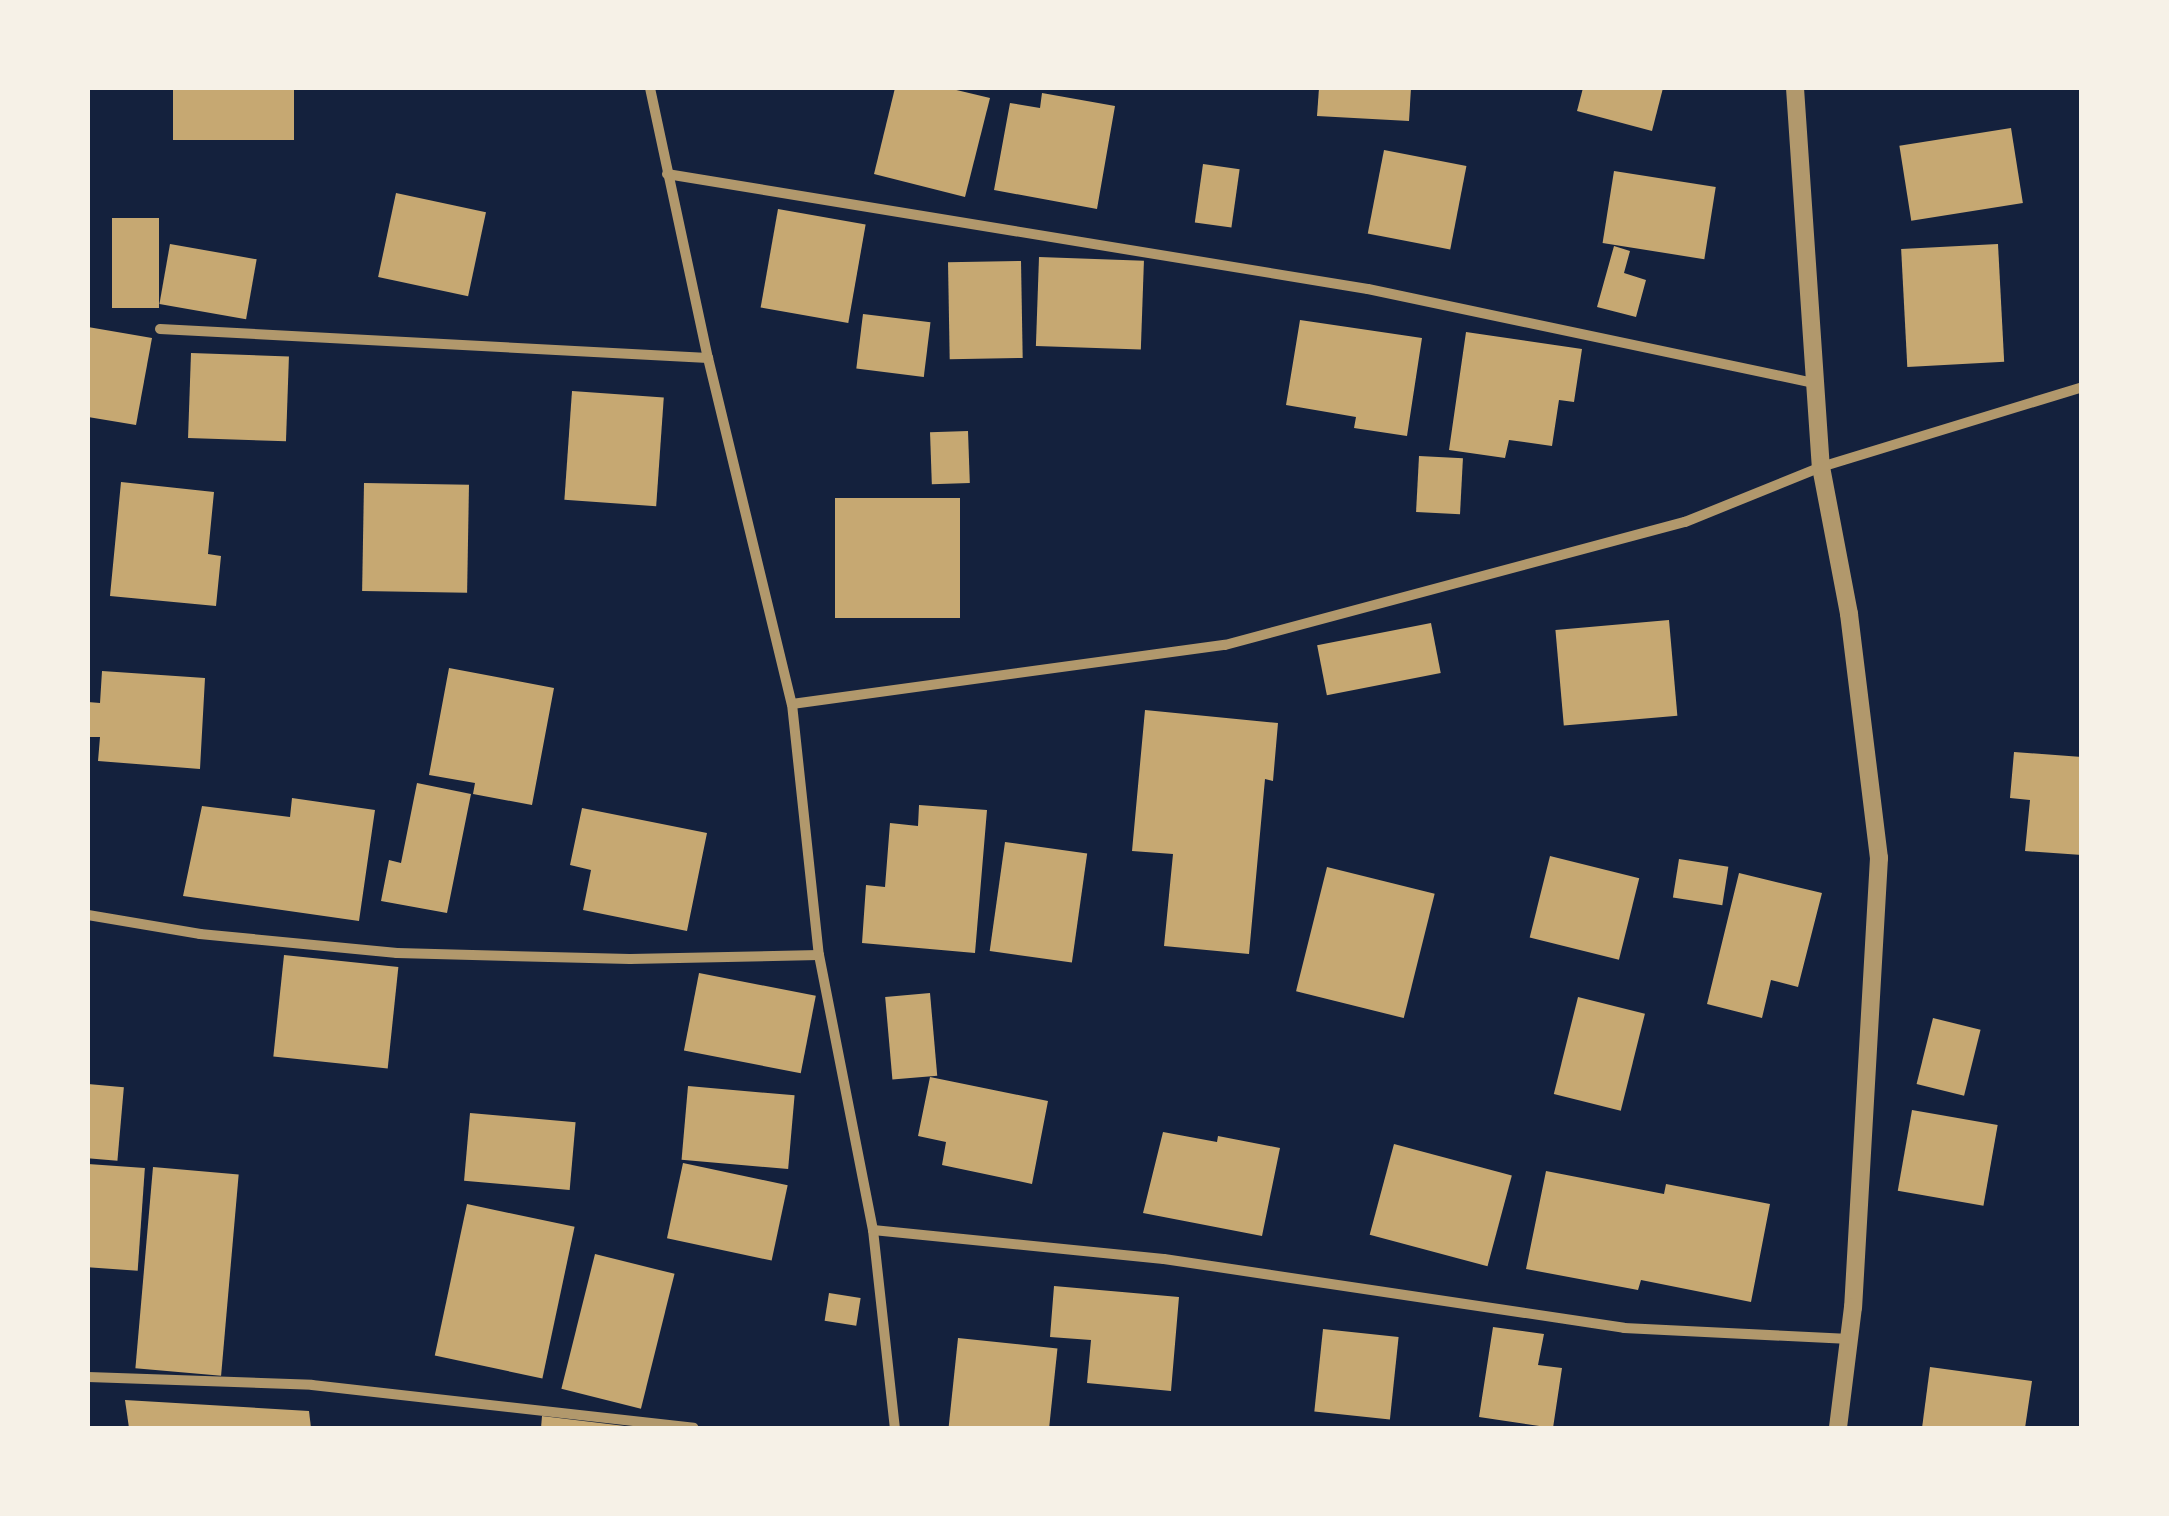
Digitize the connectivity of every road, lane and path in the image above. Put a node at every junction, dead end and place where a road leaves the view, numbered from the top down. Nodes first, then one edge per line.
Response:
1 (650, 88) edge
2 (1795, 88) edge
3 (667, 174) junction
4 (160, 329) dead end
5 (708, 358) junction
6 (1814, 383) junction
7 (2082, 387) edge
8 (1821, 467) junction
9 (792, 704) junction
10 (88, 915) edge
11 (819, 956) junction
12 (873, 1230) junction
13 (1850, 1338) junction
14 (88, 1377) edge
15 (694, 1428) edge
16 (895, 1428) edge
17 (1838, 1428) edge

1 - 3 street
2 - 6 street
3 - 5 street
3 - 6 street
4 - 5 street
5 - 9 street
6 - 8 street
7 - 8 street
8 - 9 street
8 - 13 street
9 - 11 street
10 - 11 street
11 - 12 street
12 - 13 street
12 - 16 street
13 - 17 street
14 - 15 street

